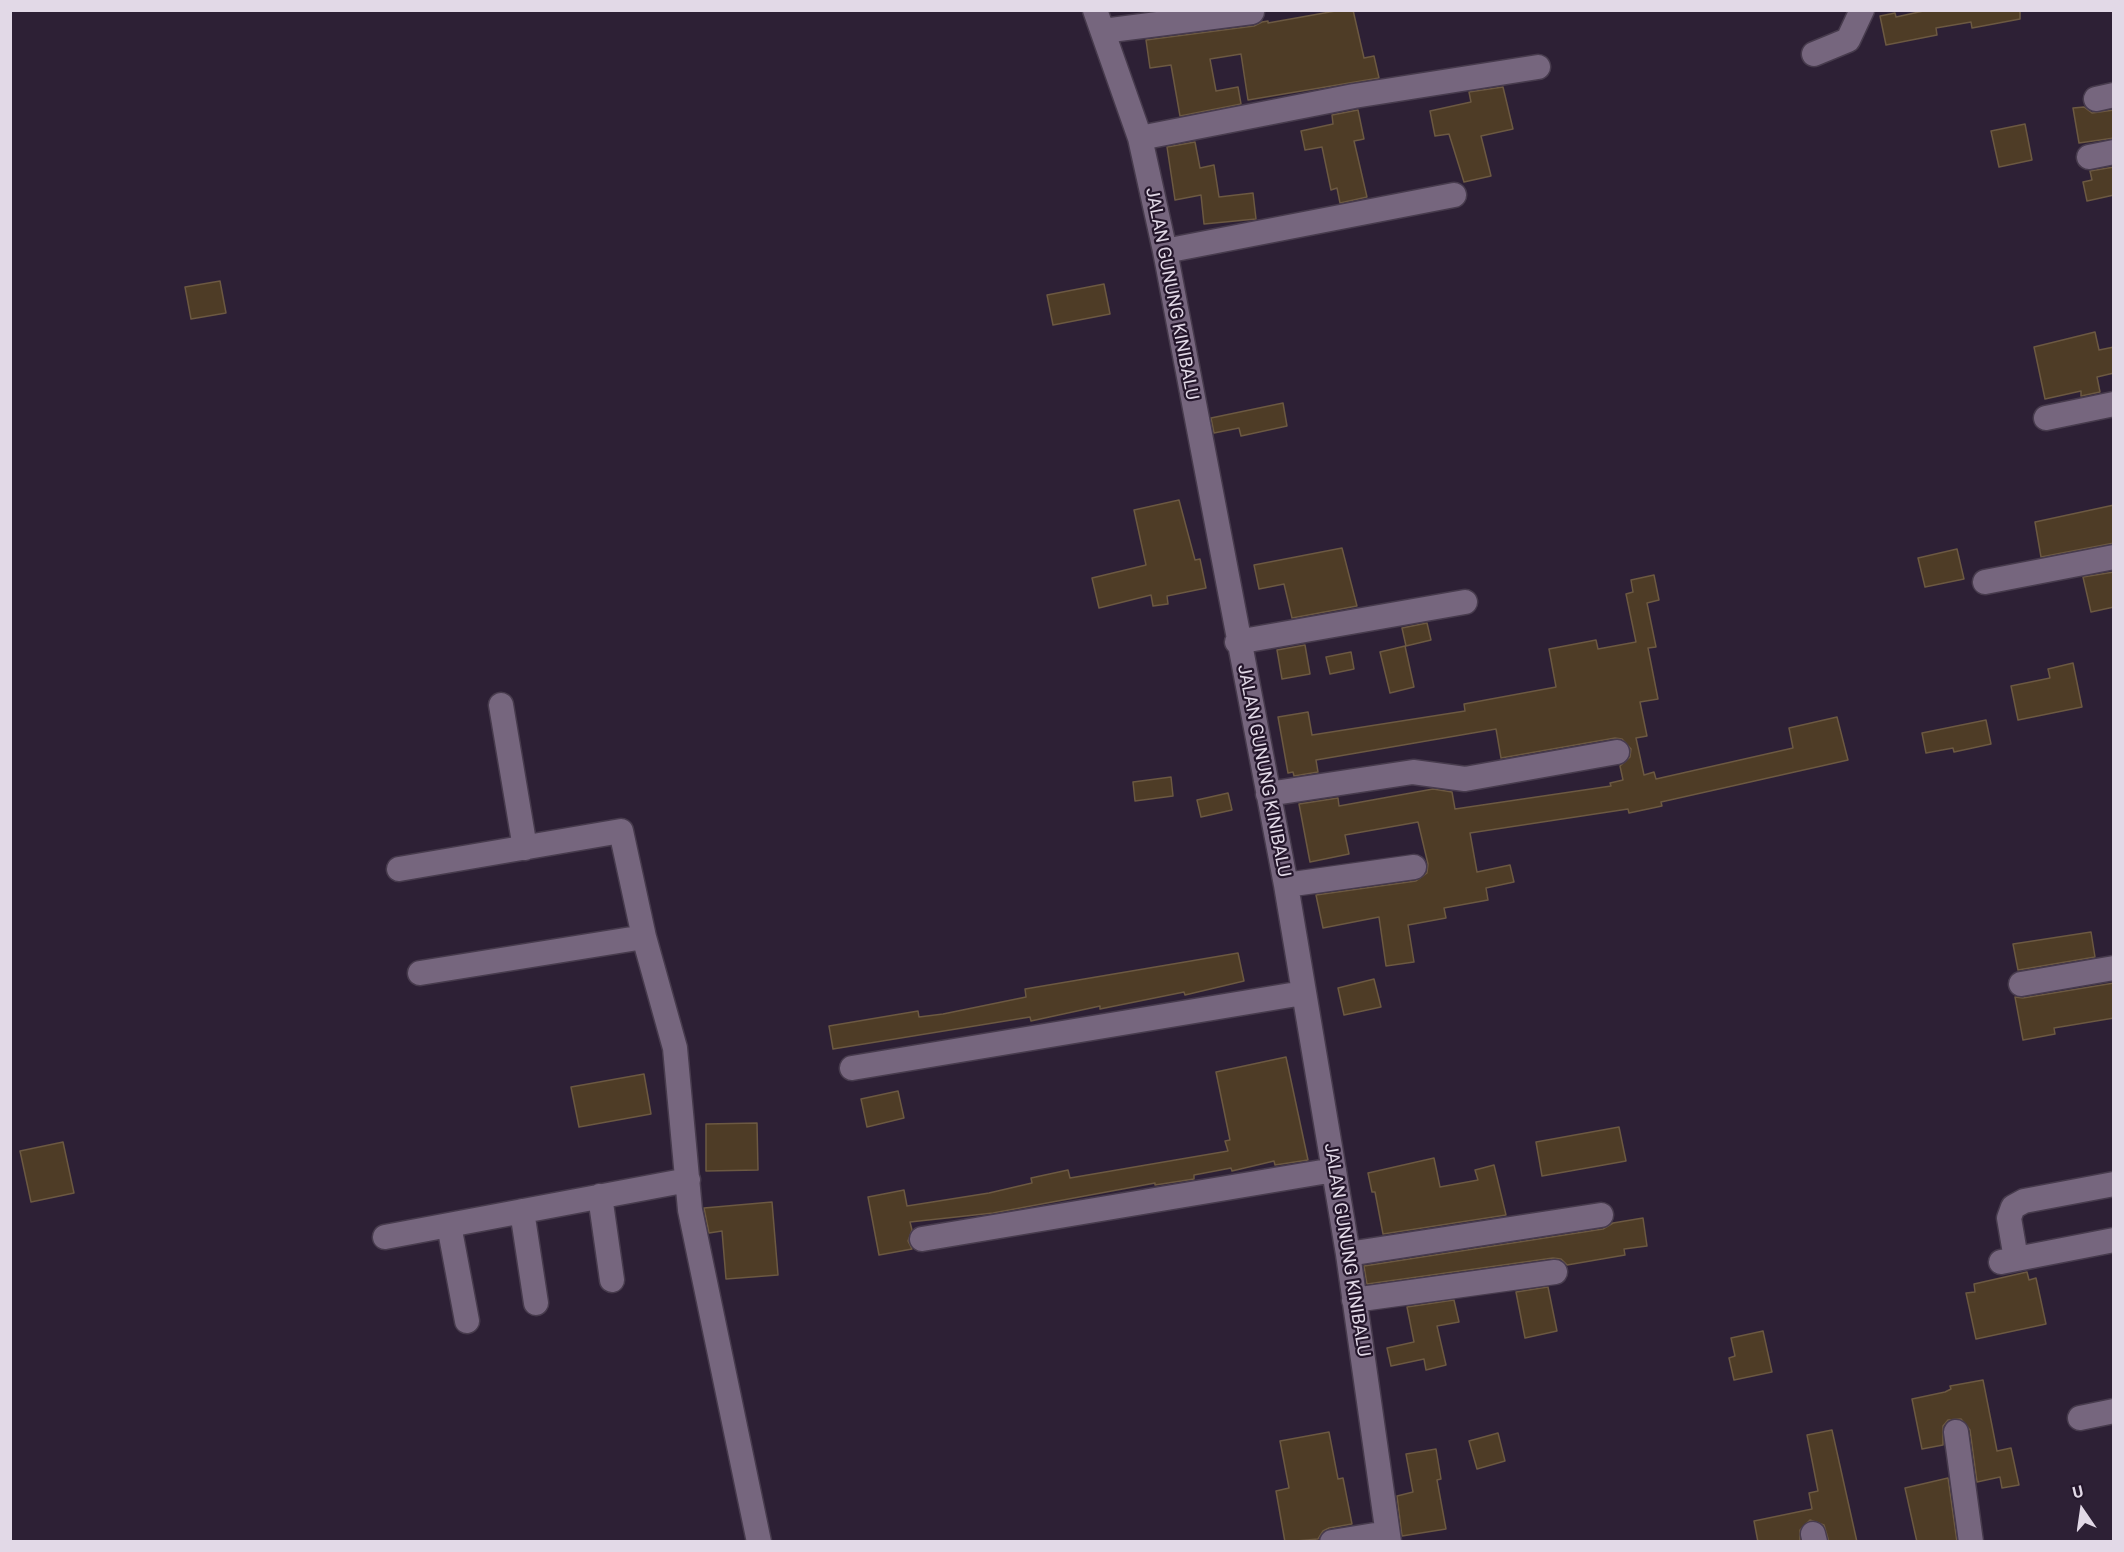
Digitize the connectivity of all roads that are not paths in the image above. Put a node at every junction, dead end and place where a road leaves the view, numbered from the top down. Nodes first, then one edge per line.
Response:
1 (1863, 10) edge
2 (1252, 12) edge
3 (1099, 21) edge
4 (1814, 54) dead end
5 (1538, 67) dead end
6 (1140, 138) junction
7 (2114, 152) edge
8 (2089, 157) dead end
9 (1454, 195) dead end
10 (1165, 251) junction
11 (2114, 404) edge
12 (2046, 418) dead end
13 (2114, 557) edge
14 (1985, 582) dead end
15 (1465, 602) dead end
16 (1237, 642) junction
17 (501, 705) dead end
18 (1617, 752) dead end
19 (1268, 794) junction
20 (525, 848) junction
21 (1413, 867) dead end
22 (399, 869) dead end
23 (1286, 885) junction
24 (644, 937) junction
25 (2114, 968) edge
26 (420, 973) dead end
27 (2021, 984) dead end
28 (1303, 993) junction
29 (852, 1068) dead end
30 (1334, 1170) junction
31 (687, 1180) junction
32 (2114, 1184) edge
33 (600, 1196) junction
34 (522, 1211) junction
35 (1601, 1215) dead end
36 (449, 1225) junction
37 (385, 1237) dead end
38 (922, 1239) dead end
39 (2114, 1240) edge
40 (1348, 1254) junction
41 (1555, 1272) dead end
42 (612, 1280) dead end
43 (1354, 1300) junction
44 (536, 1303) dead end
45 (467, 1321) dead end
46 (2114, 1411) edge
47 (2080, 1418) dead end
48 (1956, 1432) dead end
49 (1388, 1537) edge
50 (759, 1542) edge
51 (1332, 1542) edge
52 (1971, 1542) edge

1 - 4 street
2 - 3 street
3 - 6 street, JALAN GUNUNG KINIBALU
5 - 6 street
6 - 10 street, JALAN GUNUNG KINIBALU
7 - 8 street
9 - 10 street
10 - 16 street, JALAN GUNUNG KINIBALU
11 - 12 street
13 - 14 street
15 - 16 street
16 - 19 street, JALAN GUNUNG KINIBALU
17 - 20 street
18 - 19 street
19 - 23 street, JALAN GUNUNG KINIBALU
20 - 22 street
20 - 24 street
21 - 23 street
23 - 28 street, JALAN GUNUNG KINIBALU
24 - 26 street
24 - 31 street
25 - 27 street
28 - 29 street
28 - 30 street, JALAN GUNUNG KINIBALU
30 - 38 street
30 - 40 street, JALAN GUNUNG KINIBALU
31 - 33 street
31 - 50 street
32 - 39 street
33 - 34 street
33 - 42 street
34 - 36 street
34 - 44 street
35 - 40 street
36 - 37 street
36 - 45 street
40 - 43 street, JALAN GUNUNG KINIBALU
41 - 43 street
43 - 49 street, JALAN GUNUNG KINIBALU
46 - 47 street
48 - 52 street
49 - 51 street

